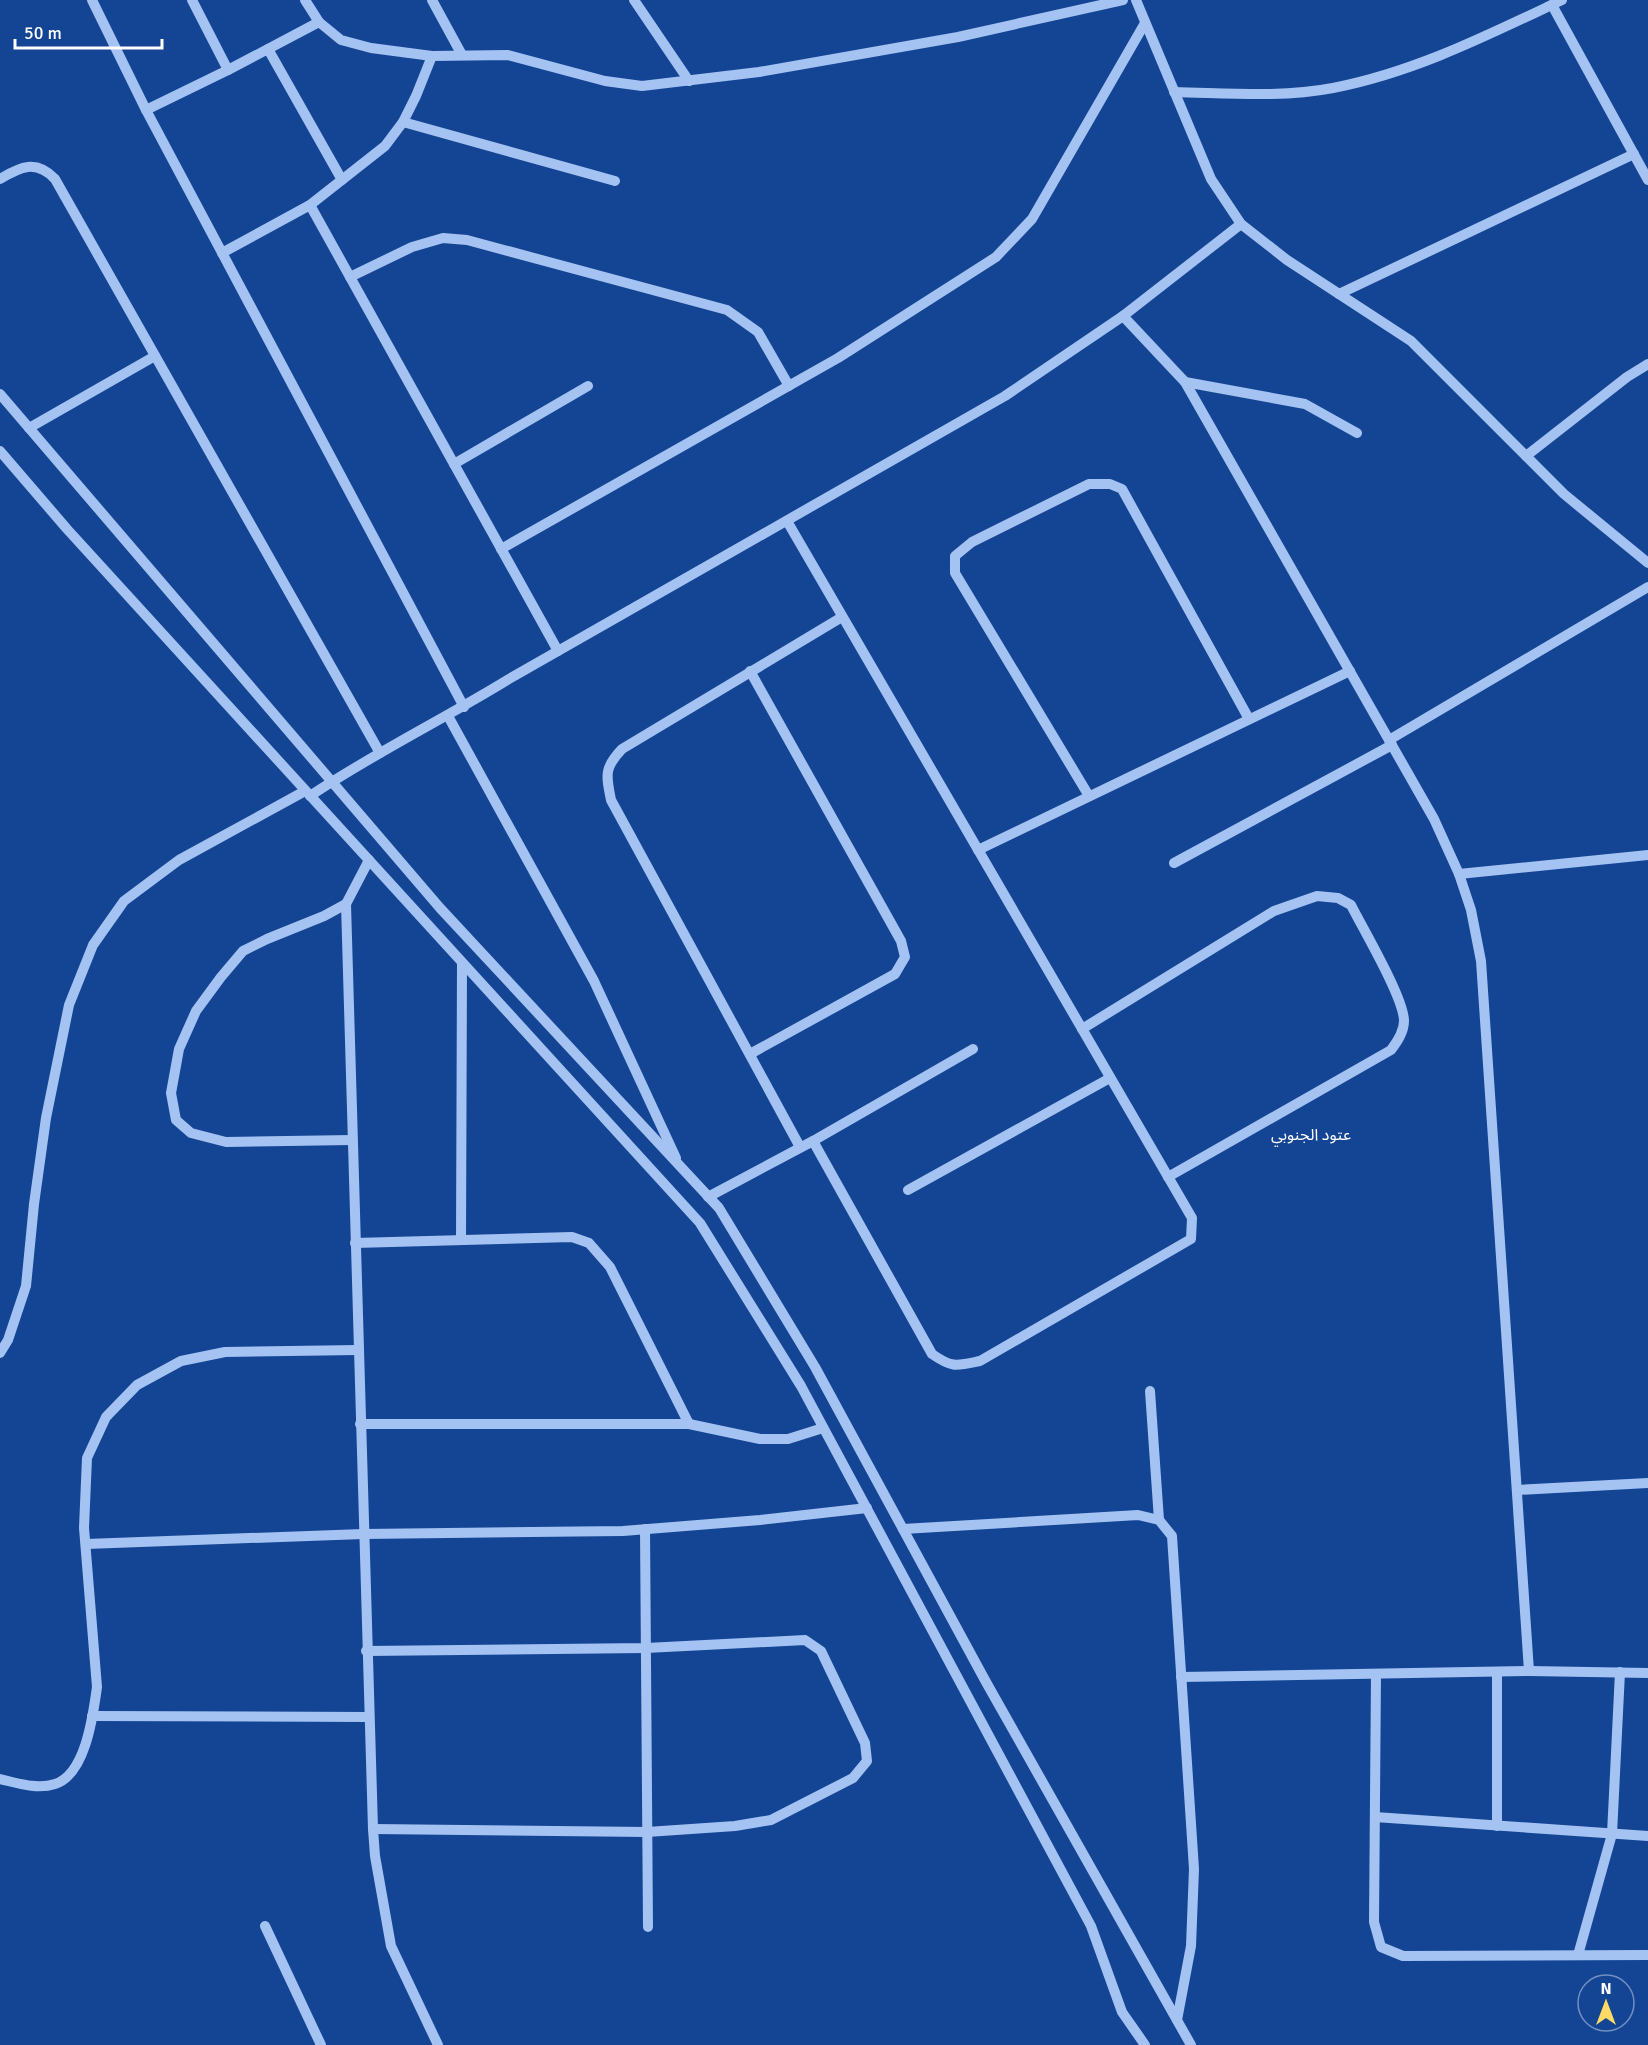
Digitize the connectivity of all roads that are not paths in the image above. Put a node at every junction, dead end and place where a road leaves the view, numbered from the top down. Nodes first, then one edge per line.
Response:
1 (92, 0) edge
2 (192, 0) edge
3 (305, 0) edge
4 (432, 0) edge
5 (634, 0) edge
6 (1123, 0) edge
7 (1136, 0) edge
8 (1557, 2) edge
9 (319, 22) junction
10 (1145, 23) junction
11 (268, 49) junction
12 (462, 55) junction
13 (432, 56) junction
14 (228, 70) junction
15 (689, 81) junction
16 (1174, 92) junction
17 (146, 110) junction
18 (403, 122) junction
19 (1634, 154) junction
20 (0, 179) edge
21 (342, 180) junction
22 (1648, 180) edge
23 (615, 181) dead end
24 (310, 205) junction
25 (1241, 224) junction
26 (222, 253) junction
27 (350, 277) junction
28 (1339, 294) junction
29 (1123, 316) junction
30 (155, 356) junction
31 (1648, 364) edge
32 (1185, 382) junction
33 (588, 386) dead end
34 (789, 386) junction
35 (0, 394) edge
36 (29, 428) junction
37 (1357, 433) dead end
38 (0, 451) edge
39 (1526, 456) junction
40 (454, 464) junction
41 (787, 521) junction
42 (501, 549) junction
43 (1648, 563) edge
44 (1648, 587) edge
45 (842, 617) junction
46 (558, 651) junction
47 (750, 671) junction
48 (1350, 671) junction
49 (464, 707) junction
50 (448, 716) junction
51 (1249, 719) junction
52 (1391, 743) junction
53 (380, 753) junction
54 (331, 782) junction
55 (307, 793) junction
56 (1089, 796) junction
57 (978, 850) junction
58 (1648, 855) edge
59 (369, 860) junction
60 (1174, 863) dead end
61 (1459, 874) junction
62 (346, 904) junction
63 (462, 963) junction
64 (1082, 1029) junction
65 (973, 1049) dead end
66 (750, 1054) junction
67 (1110, 1078) junction
68 (352, 1140) junction
69 (813, 1141) junction
70 (800, 1147) junction
71 (681, 1168) junction
72 (1168, 1177) junction
73 (908, 1190) dead end
74 (708, 1197) junction
75 (461, 1240) junction
76 (355, 1243) junction
77 (358, 1350) junction
78 (0, 1353) edge
79 (1150, 1391) dead end
80 (360, 1424) junction
81 (689, 1424) junction
82 (823, 1428) junction
83 (1648, 1483) edge
84 (1517, 1490) junction
85 (867, 1508) junction
86 (1159, 1520) junction
87 (645, 1529) junction
88 (903, 1529) junction
89 (363, 1534) junction
90 (86, 1544) junction
91 (646, 1648) junction
92 (366, 1651) junction
93 (1529, 1671) junction
94 (1497, 1672) junction
95 (1620, 1672) junction
96 (1648, 1673) edge
97 (1376, 1674) junction
98 (1181, 1677) junction
99 (92, 1716) junction
100 (368, 1717) junction
101 (0, 1779) edge
102 (1375, 1817) junction
103 (1497, 1826) junction
104 (373, 1829) junction
105 (647, 1832) junction
106 (1612, 1834) junction
107 (1648, 1836) edge
108 (265, 1926) dead end
109 (648, 1927) dead end
110 (1648, 1954) edge
111 (1578, 1955) junction
112 (1177, 2020) junction
113 (321, 2045) edge
114 (438, 2045) edge
115 (1145, 2045) edge
116 (1191, 2045) edge

1 - 17 street
2 - 14 street
3 - 9 street
4 - 12 street
5 - 15 street
6 - 15 street
7 - 10 street
8 - 16 street
8 - 19 street
9 - 11 street
9 - 13 street
10 - 16 street
10 - 34 street
11 - 14 street
11 - 21 street
12 - 13 street
12 - 15 street
13 - 18 street
14 - 17 street
16 - 25 street
17 - 26 street
18 - 21 street
18 - 23 street
19 - 22 street
19 - 28 street
20 - 30 street
21 - 24 street
24 - 26 street
24 - 27 street
25 - 28 street
25 - 29 street
26 - 49 street
27 - 34 street
27 - 40 street
28 - 39 street
29 - 32 street
29 - 41 street
30 - 36 street
30 - 53 street
31 - 39 street
32 - 37 street
32 - 48 street
33 - 40 street
34 - 42 street
35 - 36 street
36 - 54 street
38 - 55 street
39 - 43 street
40 - 42 street
41 - 45 street
41 - 46 street
42 - 46 street
44 - 52 street
45 - 47 street
45 - 57 street
46 - 49 street
47 - 66 street
47 - 66 street
48 - 51 street
48 - 52 street
49 - 50 street
50 - 53 street
50 - 71 street
51 - 56 street
51 - 56 street
52 - 60 street
52 - 61 street
53 - 54 street
54 - 55 street
54 - 71 street
55 - 59 street
55 - 78 street
56 - 57 street
57 - 64 street
58 - 61 street
59 - 62 street
59 - 63 street
61 - 84 street
62 - 68 street
62 - 68 street
63 - 75 street
63 - 82 street
64 - 67 street
64 - 72 street
65 - 69 street
66 - 70 street
67 - 72 street
67 - 73 street
68 - 76 street
69 - 70 street
69 - 72 street
70 - 74 street
71 - 74 street
74 - 88 street
75 - 76 street
75 - 81 street
76 - 77 street
77 - 80 street
77 - 90 street
79 - 86 street
80 - 81 street
80 - 89 street
81 - 82 street
82 - 85 street
83 - 84 street
84 - 93 street
85 - 87 street
85 - 115 street
86 - 88 street
86 - 98 street
87 - 89 street
87 - 91 street
88 - 112 street
89 - 90 street
89 - 92 street
90 - 99 street
91 - 92 street
91 - 105 street
91 - 105 street
92 - 100 street
93 - 94 street
93 - 95 street
94 - 97 street
94 - 103 street
95 - 96 street
95 - 106 street
97 - 98 street
97 - 102 street
98 - 112 street
99 - 100 street
99 - 101 street
100 - 104 street
102 - 103 street
102 - 111 street
103 - 106 street
104 - 105 street
104 - 114 street
105 - 109 street
106 - 107 street
106 - 111 street
108 - 113 street
110 - 111 street
112 - 116 street

